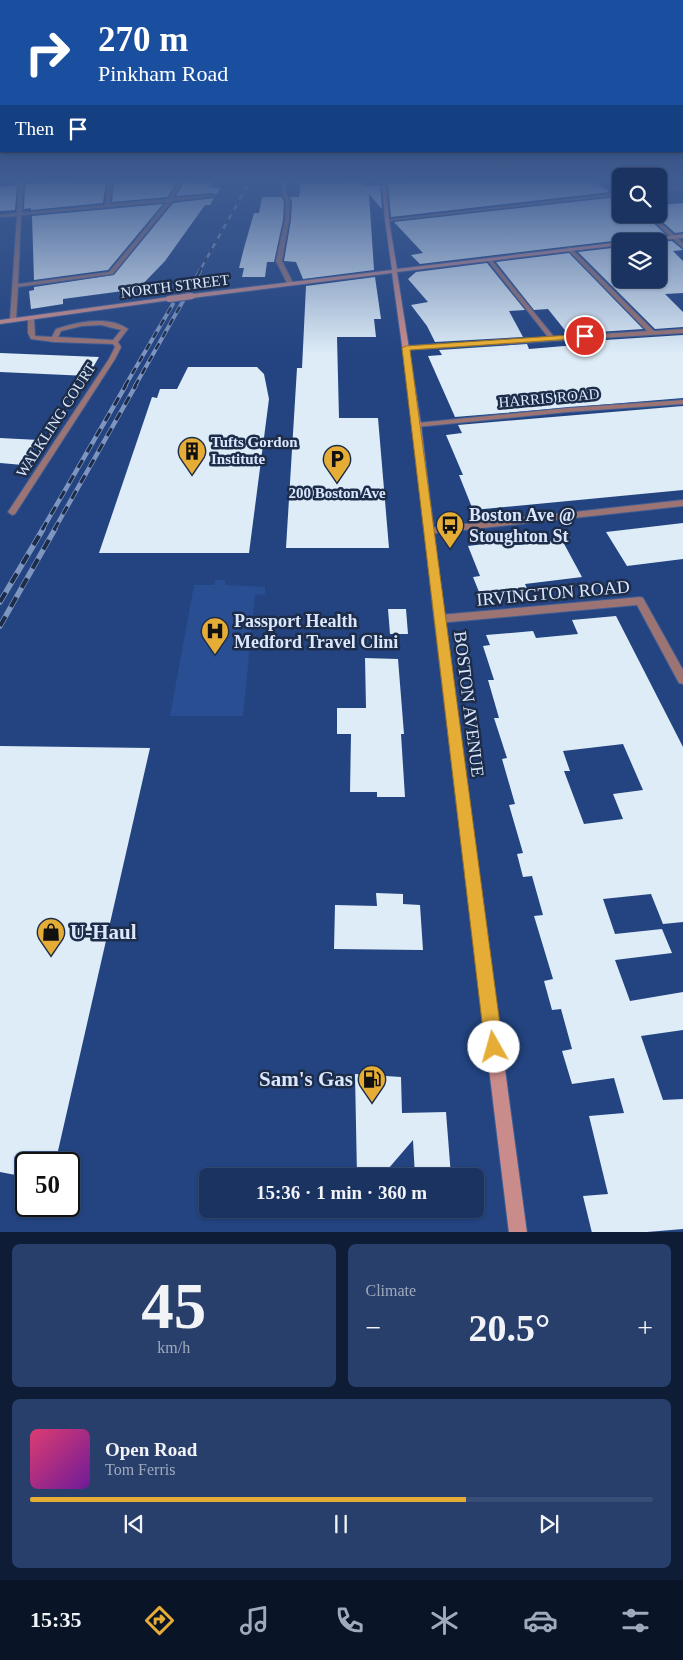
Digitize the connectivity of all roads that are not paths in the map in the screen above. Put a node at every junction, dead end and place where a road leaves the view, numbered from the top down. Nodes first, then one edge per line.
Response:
1 (17, 238) edge
2 (139, 238) edge
3 (283, 238) edge
4 (390, 238) edge
5 (612, 244) edge
6 (570, 250) junction
7 (490, 260) junction
8 (396, 270) junction
9 (290, 283) junction
10 (14, 286) junction
11 (31, 318) junction
12 (13, 320) junction
13 (0, 322) edge
14 (683, 330) edge
15 (652, 333) junction
16 (552, 338) junction
17 (54, 340) junction
18 (115, 342) junction
19 (406, 348) junction
20 (683, 402) edge
21 (417, 424) junction
22 (683, 503) edge
23 (12, 512) dead end
24 (428, 530) junction
25 (439, 620) junction
26 (683, 680) edge
27 (518, 1232) edge

1 - 10 street
2 - 10 street
3 - 9 street
4 - 8 main road, BOSTON AVENUE
5 - 6 main road, NORTH STREET
6 - 7 main road, NORTH STREET
6 - 15 street
7 - 8 main road, NORTH STREET
7 - 16 street
8 - 9 main road, NORTH STREET
8 - 19 main road, BOSTON AVENUE
9 - 11 main road, NORTH STREET, bridge
10 - 12 street
11 - 12 main road, NORTH STREET
11 - 17 street
12 - 13 main road, NORTH STREET
14 - 15 street
15 - 16 street
16 - 19 street
17 - 18 street
17 - 18 street
18 - 23 street, WALKLING COURT
19 - 21 main road, BOSTON AVENUE
20 - 21 street, HARRIS ROAD
21 - 24 main road, BOSTON AVENUE
22 - 24 street
24 - 25 main road, BOSTON AVENUE
25 - 26 street, IRVINGTON ROAD
25 - 27 main road, BOSTON AVENUE

